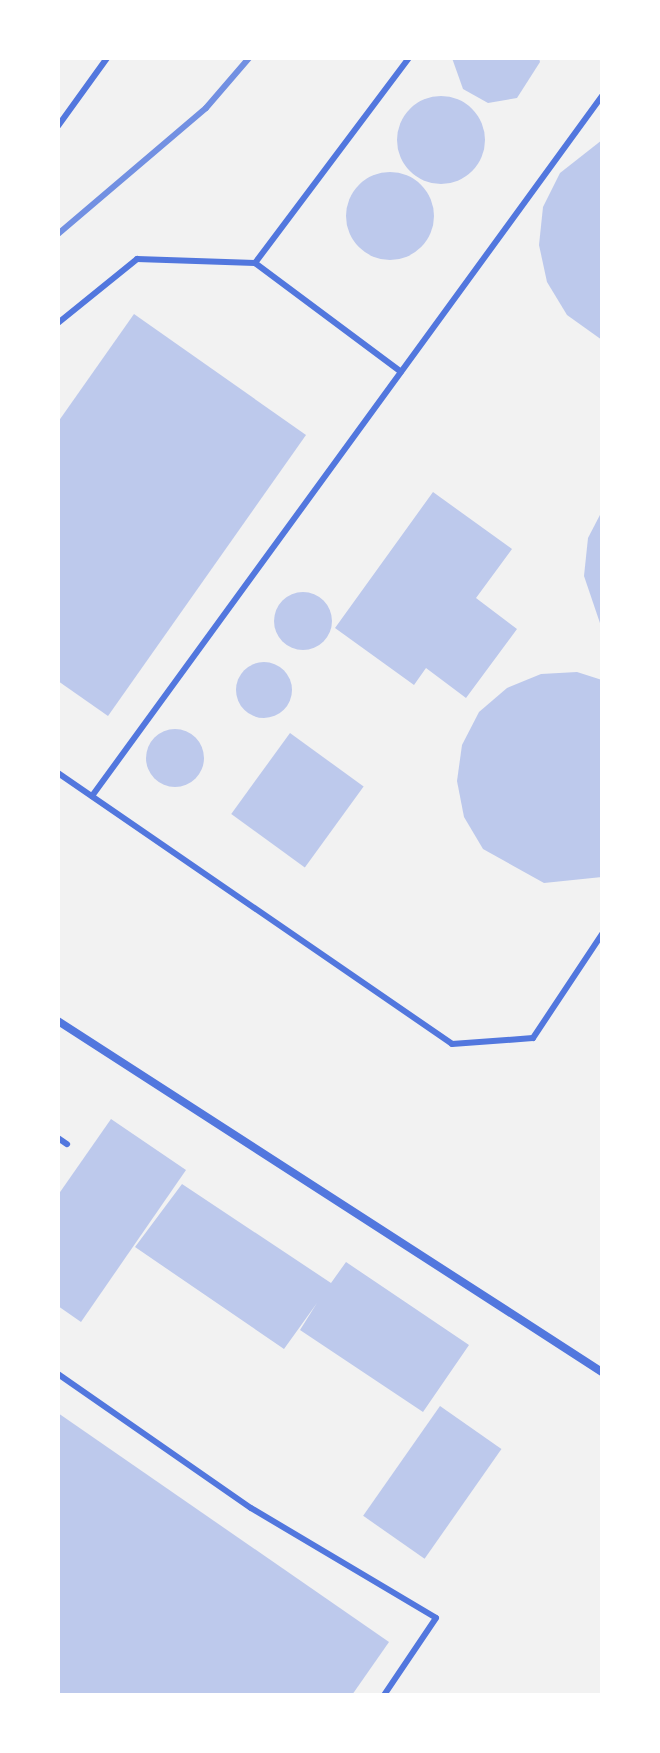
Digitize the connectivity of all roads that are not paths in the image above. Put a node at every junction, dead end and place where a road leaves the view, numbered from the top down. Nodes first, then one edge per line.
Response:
1 (107, 58) edge
2 (409, 58) edge
3 (602, 96) edge
4 (58, 126) edge
5 (255, 263) junction
6 (58, 323) edge
7 (401, 372) junction
8 (58, 773) edge
9 (92, 796) junction
10 (602, 934) edge
11 (58, 1021) edge
12 (58, 1138) edge
13 (67, 1144) dead end
14 (602, 1372) edge
15 (58, 1374) edge
16 (384, 1695) edge

1 - 4 lane
2 - 5 lane
3 - 7 lane
5 - 6 lane
5 - 7 lane
7 - 9 lane
8 - 9 lane
9 - 10 lane
11 - 14 street
12 - 13 lane
15 - 16 lane

